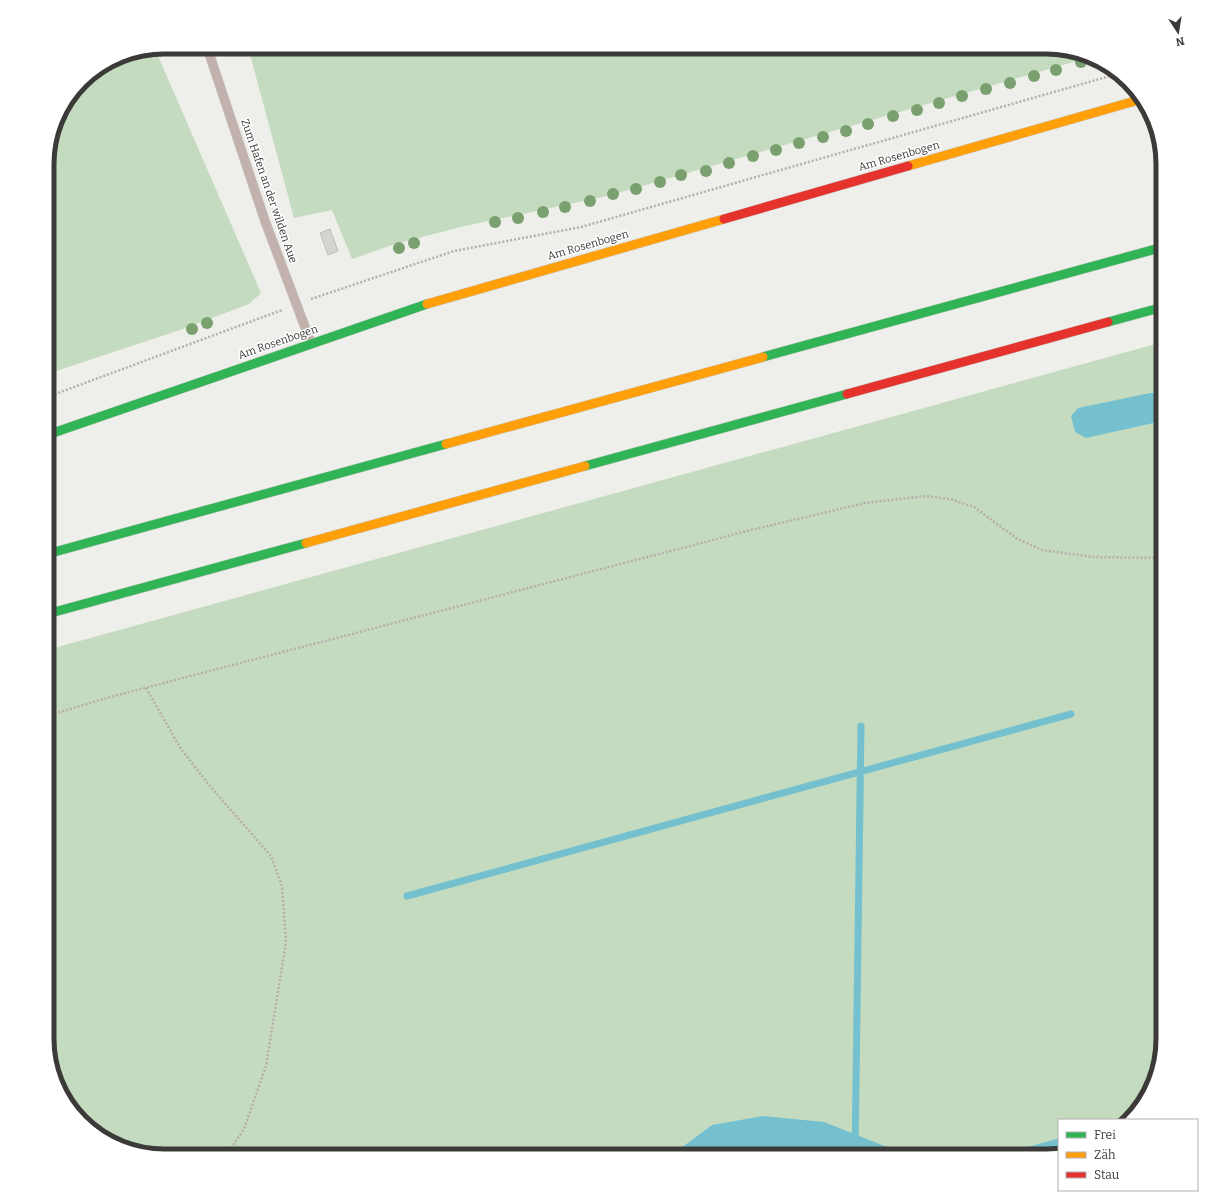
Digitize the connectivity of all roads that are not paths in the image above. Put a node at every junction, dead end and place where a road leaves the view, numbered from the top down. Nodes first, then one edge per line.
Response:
1 (209, 54) edge
2 (1136, 101) edge
3 (1156, 249) edge
4 (1156, 309) edge
5 (311, 342) junction
6 (54, 433) edge
7 (54, 552) edge
8 (54, 612) edge

1 - 5 lane, Zum Hafen an der wilden Aue
2 - 5 main road, Am Rosenbogen
3 - 7 main road
4 - 8 main road
5 - 6 main road, Am Rosenbogen

